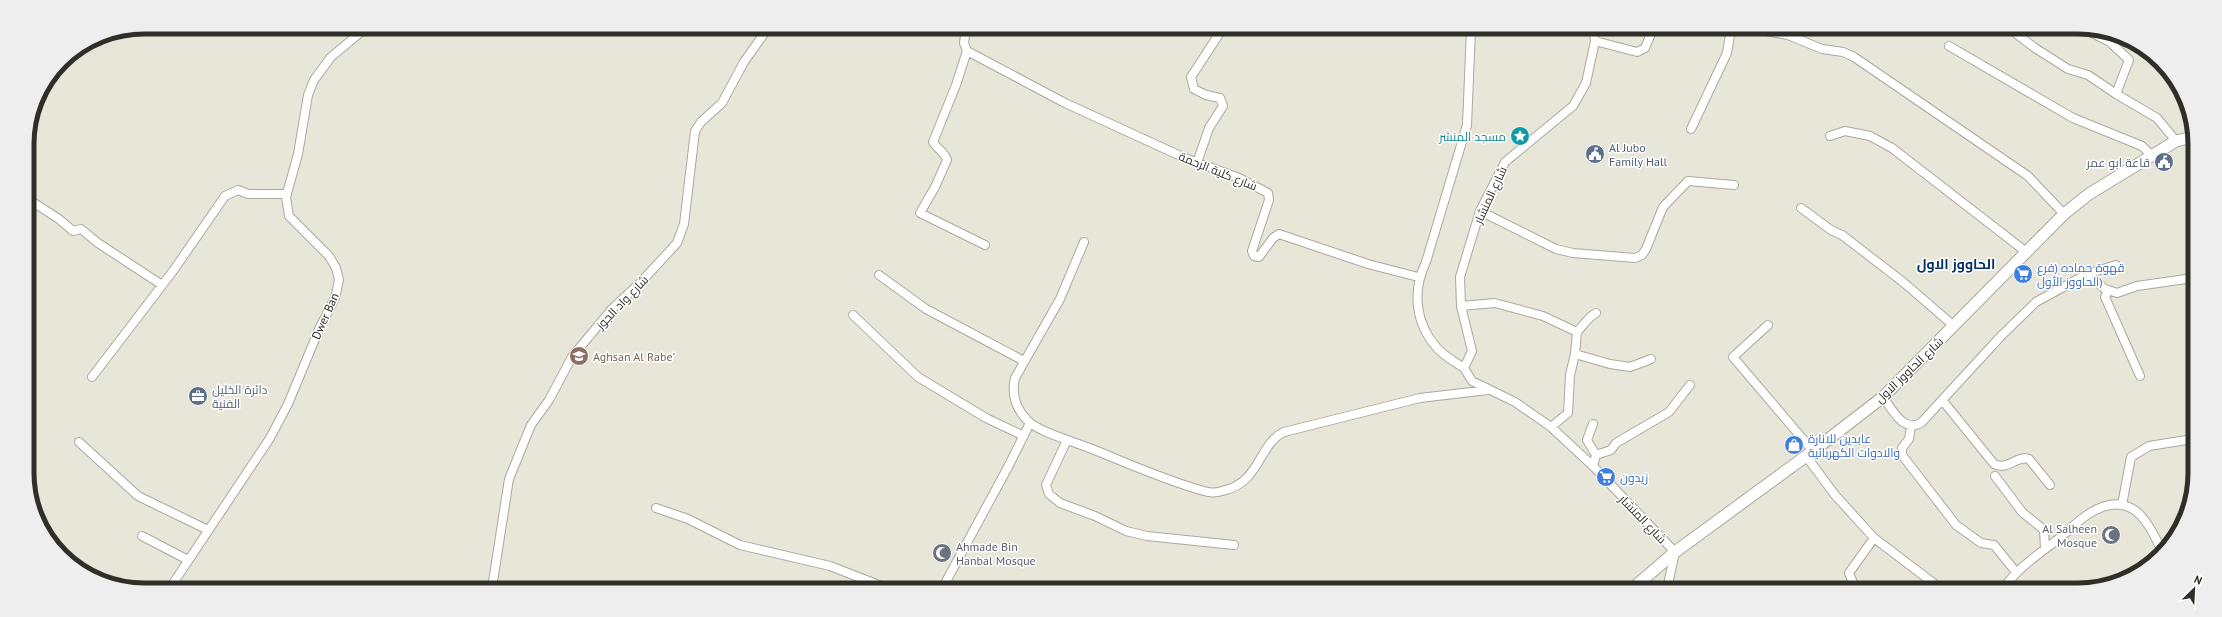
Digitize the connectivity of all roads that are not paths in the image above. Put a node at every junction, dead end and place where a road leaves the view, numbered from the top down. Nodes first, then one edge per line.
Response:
1 (359, 34) edge
2 (764, 34) edge
3 (965, 34) edge
4 (1218, 34) edge
5 (1471, 34) edge
6 (1594, 34) edge
7 (1651, 34) edge
8 (1729, 34) edge
9 (1782, 34) edge
10 (2017, 34) edge
11 (2097, 36) edge
12 (1596, 41) junction
13 (1949, 46) dead end
14 (967, 51) junction
15 (2116, 94) junction
16 (1691, 129) dead end
17 (1830, 136) dead end
18 (2188, 138) edge
19 (2176, 141) junction
20 (2152, 156) junction
21 (1197, 162) junction
22 (1734, 186) dead end
23 (286, 194) junction
24 (34, 203) edge
25 (1801, 208) dead end
26 (1480, 211) junction
27 (2064, 214) junction
28 (1084, 242) dead end
29 (985, 245) dead end
30 (2026, 251) junction
31 (2116, 265) dead end
32 (2087, 274) junction
33 (879, 275) dead end
34 (1418, 277) junction
35 (2188, 279) edge
36 (162, 286) junction
37 (2108, 291) junction
38 (1462, 306) junction
39 (1596, 313) dead end
40 (853, 315) dead end
41 (1768, 325) dead end
42 (1954, 326) junction
43 (1577, 332) junction
44 (1575, 354) junction
45 (1651, 359) dead end
46 (1024, 361) junction
47 (1464, 368) junction
48 (2140, 376) dead end
49 (92, 377) dead end
50 (1690, 386) dead end
51 (1488, 390) junction
52 (1883, 397) junction
53 (1943, 401) junction
54 (1030, 423) junction
55 (1593, 424) dead end
56 (1911, 426) junction
57 (1551, 428) junction
58 (1024, 436) junction
59 (1067, 440) junction
60 (2188, 440) edge
61 (79, 442) dead end
62 (1810, 454) junction
63 (1596, 455) junction
64 (1593, 466) junction
65 (1995, 476) dead end
66 (2050, 485) dead end
67 (2122, 505) junction
68 (656, 508) dead end
69 (208, 530) junction
70 (142, 536) dead end
71 (1874, 538) junction
72 (1234, 545) dead end
73 (2160, 547) edge
74 (2045, 549) junction
75 (1675, 552) junction
76 (188, 560) junction
77 (2016, 572) junction
78 (173, 583) edge
79 (493, 583) edge
80 (876, 583) edge
81 (945, 583) edge
82 (1639, 583) edge
83 (1668, 583) edge
84 (1853, 583) edge
85 (1933, 583) edge
86 (2007, 583) edge

1 - 23 street, Dwer Ban
2 - 79 street, شارع واد الجوز
3 - 14 street
4 - 21 street
5 - 34 street, شارع المنشار
6 - 12 street, شارع المنشار
7 - 12 street
8 - 16 street
9 - 27 street
10 - 15 street
11 - 15 street
12 - 26 street, شارع المنشار
13 - 20 street
14 - 21 street, شارع كلية الرحمة
14 - 29 street
15 - 19 street
17 - 30 street
18 - 19 main road, شارع الحاووز الاول
19 - 20 main road, شارع الحاووز الاول
20 - 27 main road, شارع الحاووز الاول
21 - 34 street, شارع كلية الرحمة
22 - 26 street
23 - 36 street
23 - 69 street, Dwer Ban
24 - 36 street
25 - 42 street
26 - 38 street, شارع المنشار
27 - 30 main road, شارع الحاووز الاول
28 - 46 street
30 - 42 main road, شارع الحاووز الاول
31 - 32 street
32 - 37 street
32 - 53 street
33 - 46 street
34 - 47 street, شارع المنشار
35 - 37 street
36 - 49 street
37 - 48 street
38 - 43 street
38 - 47 street, شارع المنشار
39 - 43 street
40 - 58 street
41 - 62 street
42 - 52 main road, شارع الحاووز الاول
43 - 44 street
44 - 45 street
44 - 57 street
46 - 54 street
47 - 51 street, شارع المنشار
50 - 63 street
51 - 57 street, شارع المنشار
51 - 59 street
52 - 56 street
52 - 62 main road, شارع الحاووز الاول
53 - 56 street
53 - 66 street
54 - 58 street
54 - 59 street
55 - 63 street
56 - 77 street
57 - 64 street, شارع المنشار
58 - 81 street
59 - 72 street
60 - 67 street
61 - 69 street
62 - 71 street
62 - 75 main road, شارع الحاووز الاول
63 - 64 street
64 - 75 street, شارع المنشار
65 - 74 street
67 - 73 street
67 - 74 street
68 - 80 street
69 - 76 street, Dwer Ban
70 - 76 street
71 - 84 street
71 - 85 street
74 - 77 street
75 - 82 main road, شارع الحاووز الاول
75 - 83 street
76 - 78 street, Dwer Ban
77 - 86 street

